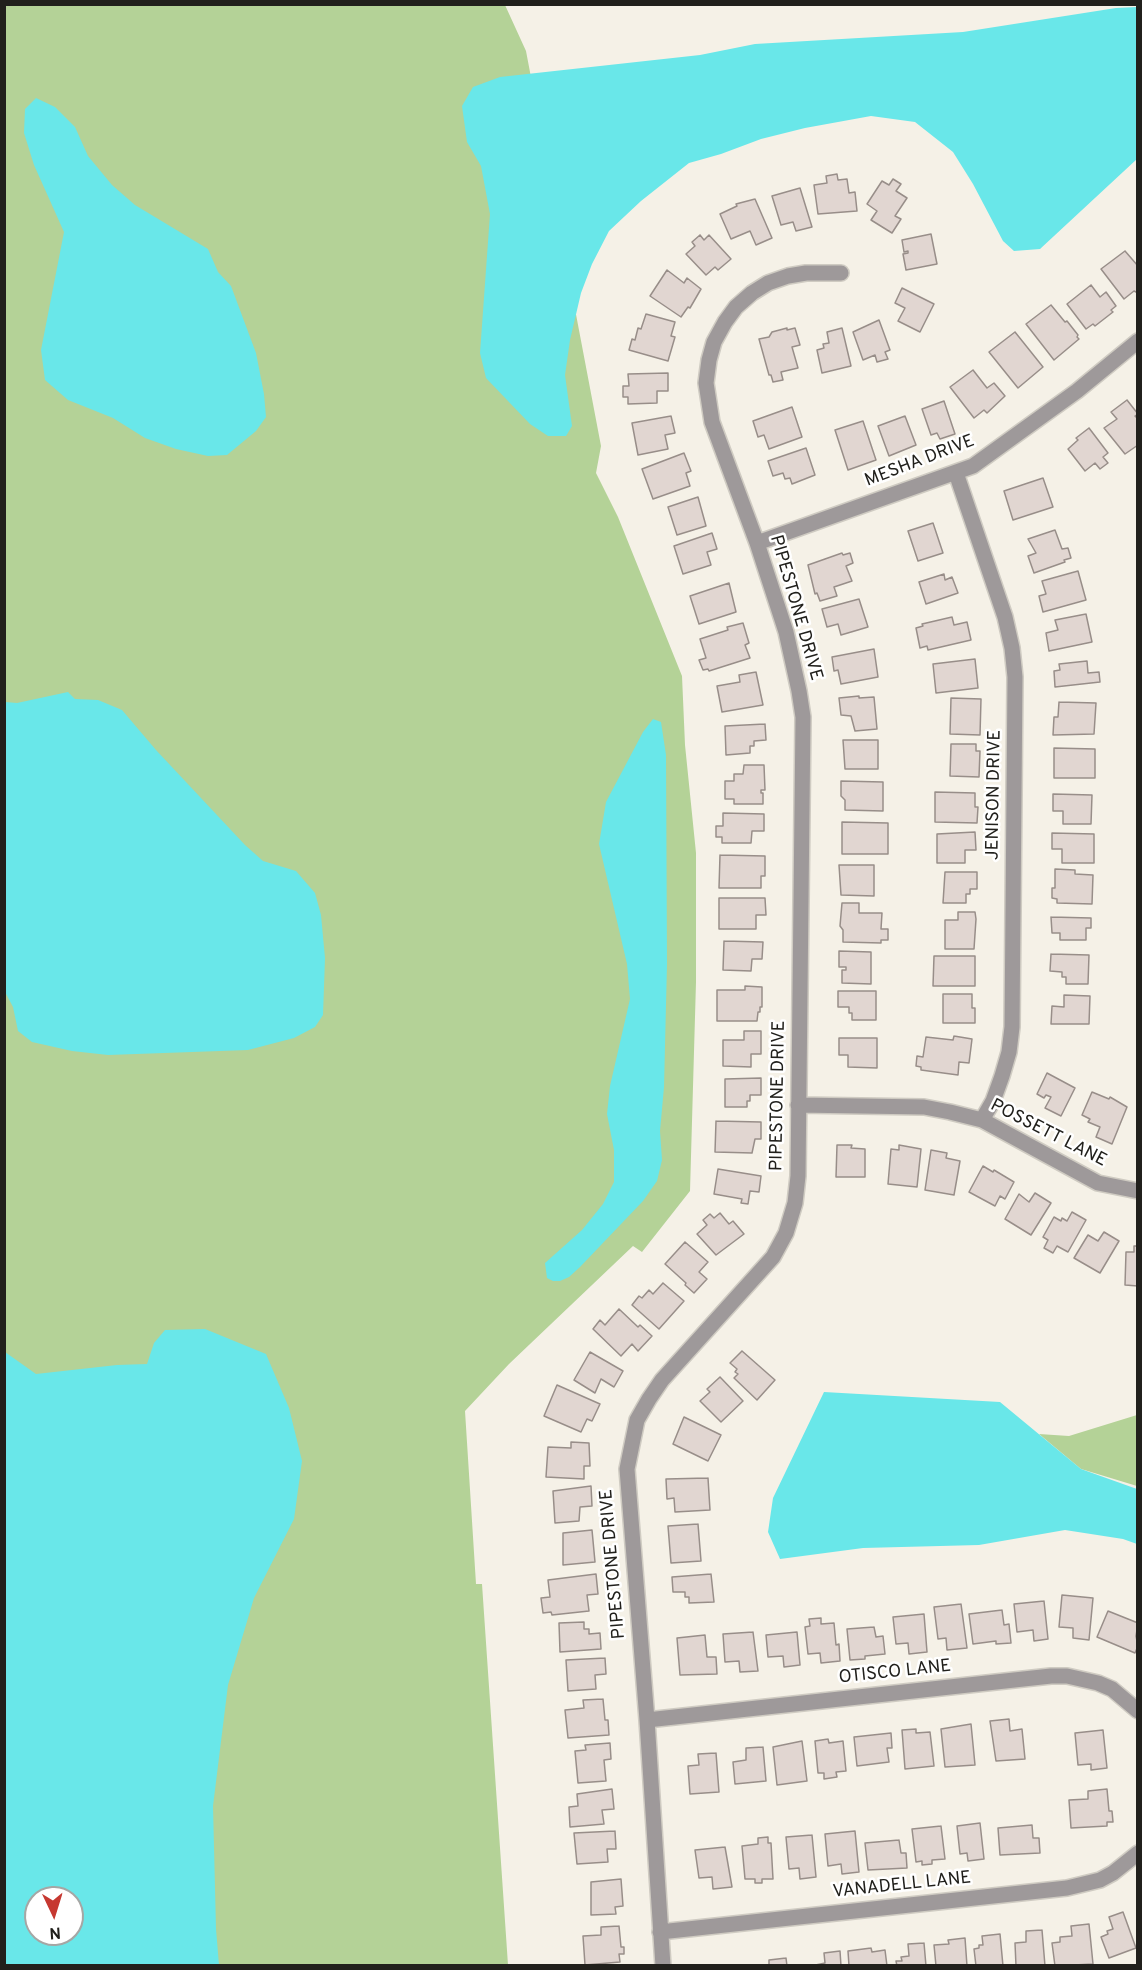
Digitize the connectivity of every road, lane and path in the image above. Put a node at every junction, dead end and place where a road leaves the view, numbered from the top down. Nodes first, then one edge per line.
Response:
1 (842, 273) dead end
2 (1137, 341) edge
3 (956, 472) junction
4 (757, 543) junction
5 (798, 1105) junction
6 (982, 1120) junction
7 (1137, 1191) edge
8 (1137, 1711) edge
9 (647, 1720) junction
10 (1137, 1852) edge
11 (660, 1932) junction
12 (663, 1965) edge

1 - 4 street, PIPESTONE DRIVE
2 - 3 street, MESHA DRIVE
3 - 4 street, MESHA DRIVE
3 - 6 street, JENISON DRIVE
4 - 5 street, PIPESTONE DRIVE
5 - 6 street, POSSETT LANE
5 - 9 street, PIPESTONE DRIVE
6 - 7 street, POSSETT LANE
8 - 9 street, OTISCO LANE
9 - 11 street, PIPESTONE DRIVE
10 - 11 street, VANADELL LANE
11 - 12 street, PIPESTONE DRIVE

